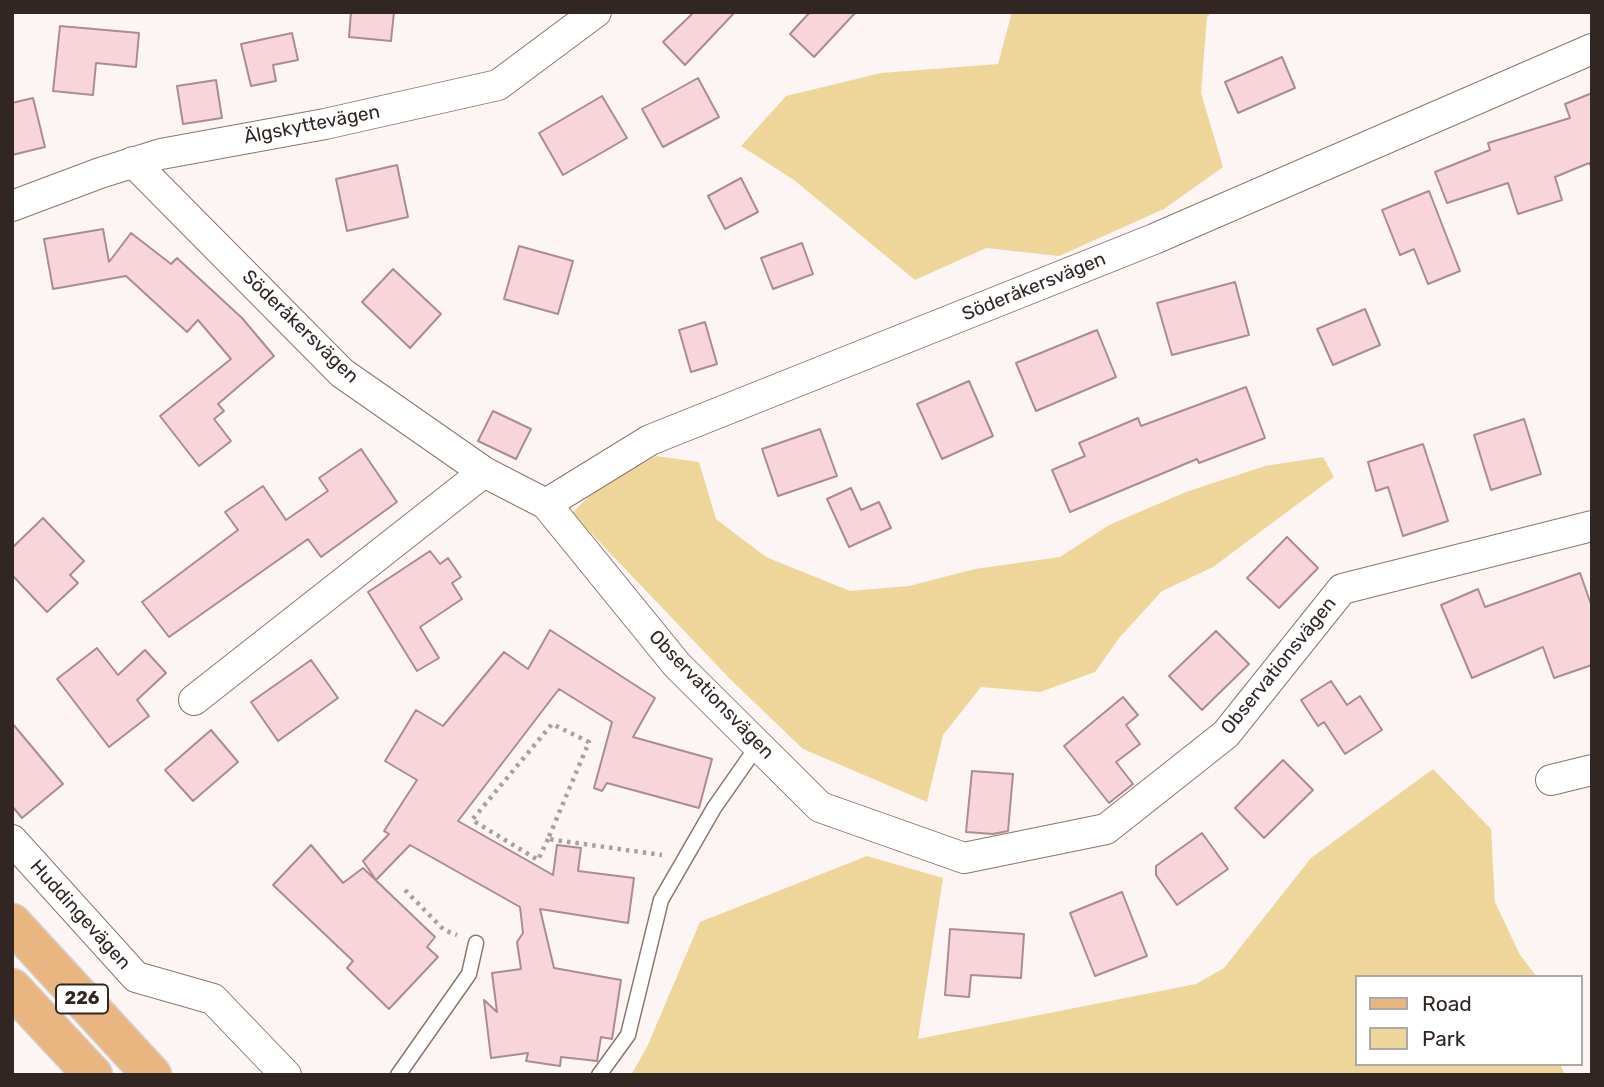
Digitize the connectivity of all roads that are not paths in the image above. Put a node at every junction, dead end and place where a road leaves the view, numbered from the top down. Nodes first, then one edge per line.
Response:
1 (596, 12) edge
2 (1592, 49) edge
3 (133, 162) junction
4 (12, 206) edge
5 (484, 472) junction
6 (546, 504) junction
7 (1592, 526) edge
8 (194, 700) dead end
9 (758, 745) junction
10 (1592, 770) edge
11 (1552, 780) dead end
12 (12, 840) edge
13 (12, 923) edge
14 (476, 943) road end
15 (12, 988) edge
16 (93, 1075) edge
17 (152, 1075) edge
18 (286, 1075) edge
19 (398, 1075) edge
20 (599, 1075) edge

1 - 3 street, Älgskyttevägen
2 - 6 street, Söderåkersvägen
3 - 4 street, Älgskyttevägen
3 - 5 street, Söderåkersvägen
5 - 6 street, Söderåkersvägen
5 - 8 street
6 - 9 street, Observationsvägen
7 - 9 street, Observationsvägen
9 - 20 lane
10 - 11 street
12 - 18 street, Huddingevägen
13 - 17 main road, 226
14 - 19 lane
15 - 16 main road, 226

